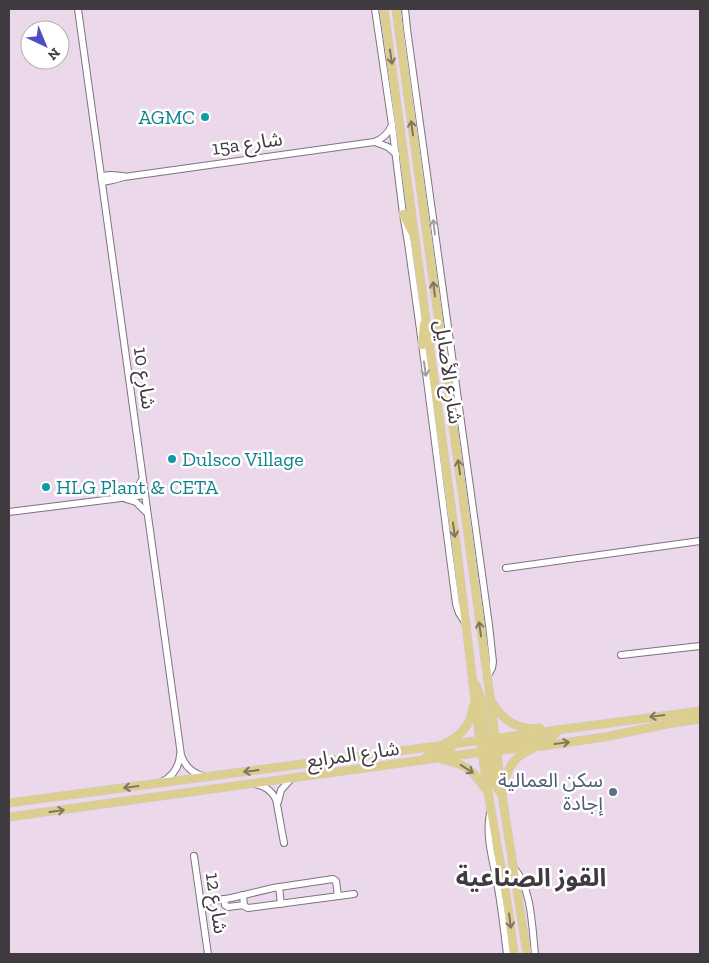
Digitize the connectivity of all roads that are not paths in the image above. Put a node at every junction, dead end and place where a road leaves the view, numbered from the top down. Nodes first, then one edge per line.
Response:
1 (78, 9) edge
2 (375, 9) edge
3 (384, 9) edge
4 (396, 9) edge
5 (405, 9) edge
6 (392, 125) junction
7 (374, 142) junction
8 (396, 154) junction
9 (102, 179) junction
10 (402, 214) junction
11 (415, 237) junction
12 (426, 317) junction
13 (422, 345) junction
14 (142, 479) junction
15 (145, 495) junction
16 (122, 498) junction
17 (9, 512) edge
18 (147, 513) junction
19 (700, 541) edge
20 (506, 568) dead end
21 (466, 624) junction
22 (700, 646) edge
23 (621, 655) dead end
24 (487, 677) junction
25 (472, 678) junction
26 (490, 696) junction
27 (700, 711) edge
28 (700, 719) edge
29 (559, 730) junction
30 (489, 746) junction
31 (543, 746) junction
32 (436, 747) junction
33 (180, 751) junction
34 (437, 759) junction
35 (420, 761) junction
36 (207, 776) junction
37 (290, 779) junction
38 (160, 783) junction
39 (254, 784) junction
40 (488, 792) junction
41 (502, 792) junction
42 (9, 803) edge
43 (278, 804) junction
44 (491, 810) junction
45 (9, 817) edge
46 (284, 844) dead end
47 (194, 856) dead end
48 (514, 868) junction
49 (279, 887) junction
50 (354, 894) dead end
51 (243, 895) junction
52 (338, 896) junction
53 (224, 899) junction
54 (201, 903) junction
55 (281, 904) junction
56 (244, 905) junction
57 (208, 954) edge
58 (507, 954) edge
59 (514, 954) edge
60 (527, 954) edge
61 (535, 954) edge

1 - 9 street, شارع 10
2 - 6 street
3 -> 11 main road, شارع الأصايل
24 -> 4 main road, شارع الأصايل
24 -> 5 street
6 - 7 street
6 - 8 street
7 - 8 street
7 - 9 street, 15a شارع
8 - 10 street
9 - 14 street, شارع 10
10 - 11 main road
10 - 13 street
11 - 12 main road, شارع الأصايل
12 - 13 main road
12 -> 21 main road, شارع الأصايل
13 -> 21 street
14 - 15 street, شارع 10
14 - 16 street
15 - 16 street
15 - 18 street, شارع 10
16 - 17 street
16 - 18 street
18 - 33 street, شارع 10
19 - 20 street
21 - 25 main road, شارع الأصايل
22 - 23 street
24 - 26 main road, شارع الأصايل
25 - 30 main road, شارع الأصايل
25 - 32 main road
26 - 29 main road
26 - 30 main road, شارع الأصايل
27 -> 29 main road, شارع المرابع
31 -> 28 main road, شارع المرابع
29 - 30 main road, شارع المرابع
30 - 31 main road, شارع المرابع
30 - 32 main road, شارع المرابع
30 - 34 main road, شارع المرابع
30 - 35 main road
30 - 40 main road, شارع الأصايل
30 - 41 main road, شارع الأصايل
31 - 41 main road
32 -> 36 main road, شارع المرابع
33 - 36 street, شارع 10
33 - 38 street, شارع 10
34 - 35 main road, شارع المرابع
34 -> 40 main road
35 - 37 main road, شارع المرابع
36 - 38 main road, شارع المرابع
37 - 39 main road, شارع المرابع
37 - 43 street
38 -> 42 main road, شارع المرابع
39 - 43 street
45 -> 39 main road, شارع المرابع
40 - 44 main road, شارع الأصايل
41 - 48 main road, شارع الأصايل
43 - 46 street
44 - 58 street
44 -> 59 main road, شارع الأصايل
47 - 54 street, شارع 12
48 - 60 main road, شارع الأصايل
48 - 61 street
49 - 51 street
49 - 52 street
49 - 55 street
50 - 52 street
51 - 53 street
51 - 56 street
52 - 55 street
53 - 54 street
53 - 56 street
54 - 57 street, شارع 12
55 - 56 street

